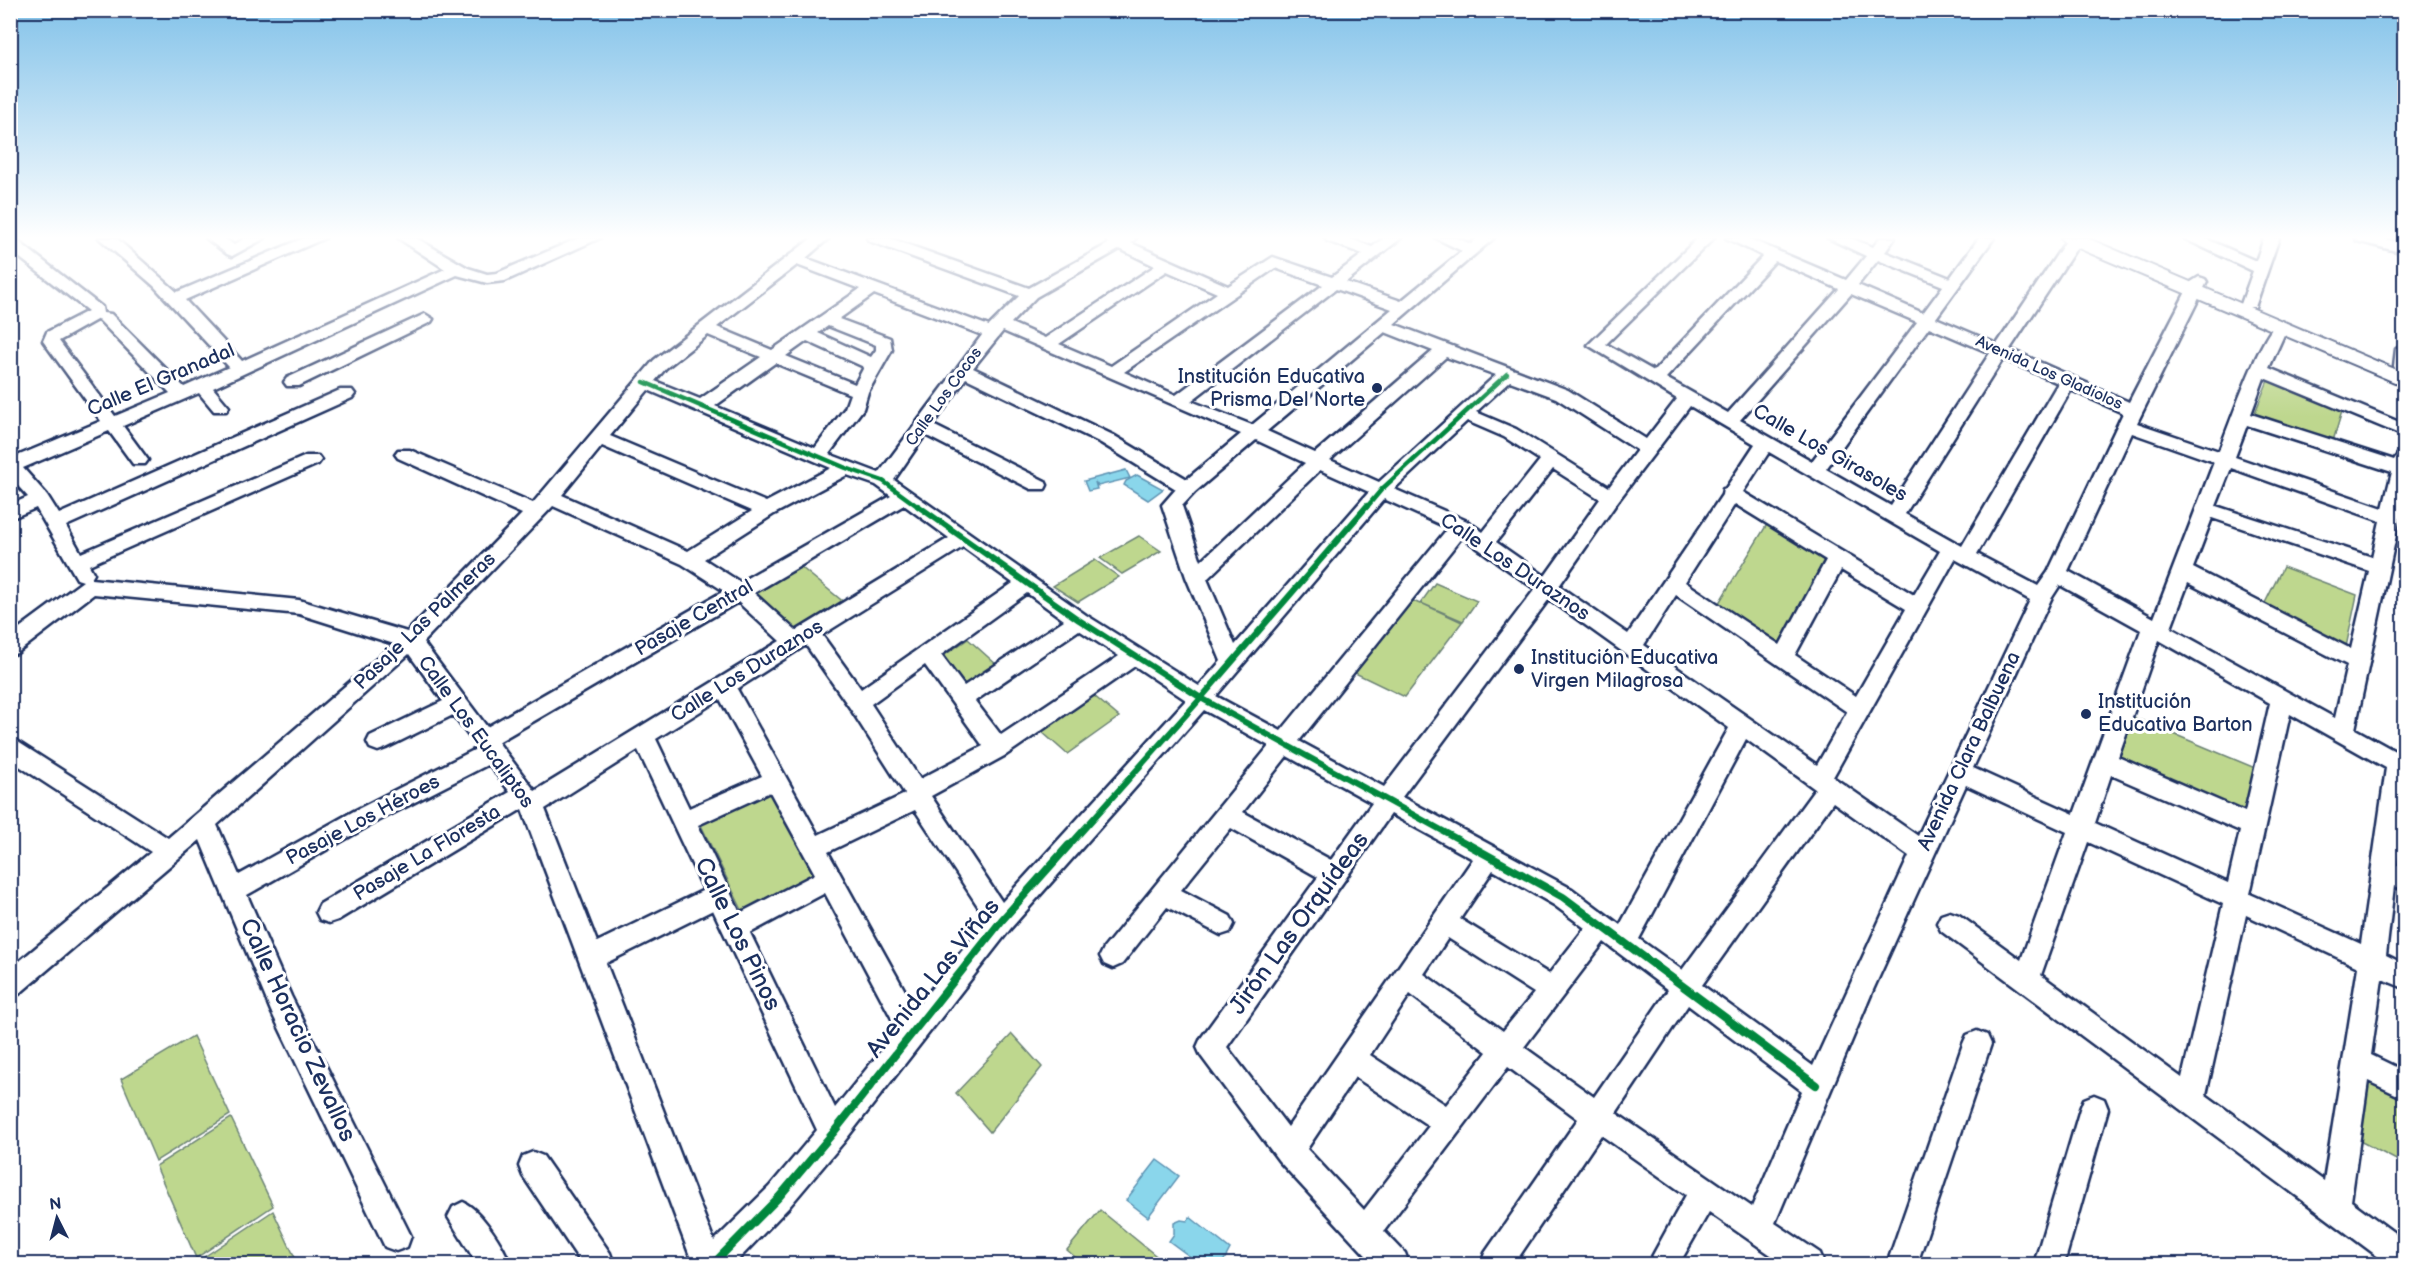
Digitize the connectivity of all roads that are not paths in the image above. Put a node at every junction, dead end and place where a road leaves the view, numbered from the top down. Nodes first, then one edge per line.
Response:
1 (81, 298) edge
2 (177, 298) edge
3 (396, 298) edge
4 (745, 298) edge
5 (859, 298) edge
6 (898, 298) edge
7 (1027, 298) edge
8 (1117, 298) edge
9 (1220, 298) edge
10 (1318, 298) edge
11 (1376, 298) edge
12 (1414, 298) edge
13 (1645, 298) edge
14 (1733, 298) edge
15 (1840, 298) edge
16 (1872, 298) edge
17 (1942, 298) edge
18 (2038, 298) edge
19 (2191, 298) edge
20 (2218, 298) edge
21 (2229, 298) edge
22 (2251, 298) edge
23 (173, 299) joint
24 (2249, 304) junction
25 (1402, 307) junction
26 (105, 317) dead end
27 (425, 319) dead end
28 (1926, 319) junction
29 (827, 320) junction
30 (1382, 325) junction
31 (2279, 327) junction
32 (705, 328) junction
33 (997, 329) junction
34 (806, 334) junction
35 (1047, 344) junction
36 (1444, 350) junction
37 (2000, 351) junction
38 (272, 355) junction
39 (773, 357) junction
40 (874, 365) junction
41 (2404, 366) edge
42 (240, 369) junction
43 (963, 369) junction
44 (2259, 370) junction
45 (1112, 373) junction
46 (1507, 374) junction
47 (1656, 379) junction
48 (293, 382) junction
49 (644, 382) junction
50 (2067, 382) junction
51 (202, 386) junction
52 (859, 392) junction
53 (182, 394) junction
54 (346, 394) dead end
55 (1688, 397) junction
56 (1178, 402) junction
57 (220, 407) dead end
58 (701, 407) junction
59 (314, 408) junction
60 (1464, 413) junction
61 (2241, 417) junction
62 (2129, 418) junction
63 (1730, 421) junction
64 (113, 423) junction
65 (923, 427) junction
66 (2404, 430) edge
67 (1256, 433) junction
68 (600, 438) junction
69 (1766, 442) junction
70 (1648, 449) junction
71 (404, 454) dead end
72 (818, 456) junction
73 (1551, 459) junction
74 (139, 460) dead end
75 (312, 460) dead end
76 (2224, 460) junction
77 (1318, 461) junction
78 (2403, 463) edge
79 (11, 466) edge
80 (846, 468) junction
81 (1815, 470) junction
82 (883, 481) junction
83 (1038, 485) dead end
84 (1188, 488) junction
85 (1382, 489) junction
86 (1730, 494) junction
87 (904, 497) junction
88 (1611, 497) junction
89 (40, 499) junction
90 (543, 504) junction
91 (2205, 509) junction
92 (767, 510) junction
93 (10, 513) edge
94 (1894, 516) junction
95 (2391, 518) junction
96 (56, 523) junction
97 (1460, 526) junction
98 (963, 538) junction
99 (1485, 543) junction
100 (1959, 553) junction
101 (689, 559) junction
102 (1837, 559) junction
103 (78, 562) junction
104 (2380, 567) junction
105 (2182, 571) junction
106 (2057, 574) junction
107 (1196, 577) junction
108 (1027, 583) junction
109 (1672, 583) junction
110 (90, 586) junction
111 (1547, 588) junction
112 (740, 592) junction
113 (2042, 597) junction
114 (1918, 607) junction
115 (1079, 620) junction
116 (2156, 629) junction
117 (801, 638) junction
118 (411, 641) junction
119 (10, 646) edge
120 (1631, 647) junction
121 (928, 653) junction
122 (1135, 656) junction
123 (1783, 657) junction
124 (2359, 662) junction
125 (1232, 663) junction
126 (724, 686) junction
127 (1201, 698) junction
128 (961, 699) junction
129 (2282, 700) junction
130 (858, 702) junction
131 (458, 703) junction
132 (1860, 709) junction
133 (1742, 725) junction
134 (2343, 733) junction
135 (643, 736) junction
136 (378, 742) dead end
137 (1284, 743) junction
138 (489, 745) junction
139 (10, 748) edge
140 (998, 749) junction
141 (2105, 762) junction
142 (2401, 765) edge
143 (1960, 772) junction
144 (775, 780) junction
145 (1825, 783) junction
146 (918, 794) junction
147 (1388, 799) junction
148 (528, 800) junction
149 (1227, 814) junction
150 (683, 821) junction
151 (204, 822) junction
152 (2254, 826) junction
153 (2081, 828) junction
154 (812, 849) junction
155 (168, 851) junction
156 (1922, 852) junction
157 (1489, 856) junction
158 (1334, 874) junction
159 (2394, 875) edge
160 (829, 879) junction
161 (234, 891) junction
162 (1164, 892) junction
163 (719, 895) junction
164 (2238, 900) junction
165 (329, 912) dead end
166 (1002, 920) junction
167 (1444, 922) junction
168 (1950, 923) dead end
169 (1221, 924) dead end
170 (1601, 926) junction
171 (735, 928) junction
172 (1624, 943) junction
173 (1113, 956) dead end
174 (591, 958) junction
175 (2372, 961) junction
176 (2404, 976) edge
177 (1407, 977) junction
178 (2027, 978) junction
179 (10, 986) edge
180 (1685, 988) junction
181 (1552, 990) junction
182 (913, 1030) junction
183 (1977, 1044) dead end
184 (1506, 1049) junction
185 (1352, 1059) junction
186 (2357, 1062) junction
187 (1816, 1085) junction
188 (2404, 1085) edge
189 (2191, 1099) junction
190 (2094, 1109) dead end
191 (1597, 1116) junction
192 (1449, 1123) junction
193 (833, 1133) junction
194 (1289, 1151) junction
195 (533, 1166) dead end
196 (1704, 1192) junction
197 (2335, 1206) junction
198 (463, 1217) dead end
199 (1758, 1229) junction
200 (1364, 1233) junction
201 (396, 1236) dead end
202 (2404, 1257) edge
203 (2052, 1263) edge
204 (495, 1264) edge
205 (599, 1264) edge
206 (708, 1264) edge
207 (713, 1264) edge
208 (1394, 1264) edge
209 (1496, 1264) edge
210 (1664, 1264) edge
211 (1809, 1264) edge
212 (1902, 1264) edge

1 - 64 street
2 - 23 street
3 - 38 street, Calle El Granadal
4 - 32 street, Pasaje Las Palmeras
5 - 29 street
6 - 33 street, Calle Los Duraznos
7 - 33 street, Calle Los Cocos
8 - 35 street
9 - 45 street
10 - 56 street
11 - 25 street
12 - 25 street
13 - 47 street, Calle Los Girasoles
14 - 47 street
15 - 63 street
16 - 28 street, Avenida Los Gladiolos
17 - 28 street
18 - 37 street
19 - 62 street, Avenida Clara Balbuena
20 - 31 main road
21 - 24 main road
22 - 24 street
23 - 42 street
24 - 41 main road
25 - 30 street
26 - 53 street
27 - 48 street
28 - 37 street, Avenida Los Gladiolos
28 - 81 street
29 - 34 street
29 - 40 street
30 - 36 street
30 - 67 street
31 - 41 main road
31 - 44 street
32 - 39 street
32 - 49 street, Pasaje Las Palmeras
33 - 35 street, Calle Los Duraznos
33 - 43 street, Calle Los Cocos
34 - 39 street
34 - 40 street
35 - 45 street, Calle Los Duraznos
36 - 46 street
36 - 77 street
37 - 50 street, Avenida Los Gladiolos
37 - 94 street
38 - 42 street, Calle El Granadal
38 - 48 street
39 - 52 street
39 - 58 street
40 - 52 street
42 - 51 street, Calle El Granadal
43 - 65 street, Calle Los Cocos
43 - 84 street
44 - 61 street
44 - 66 street
45 - 56 street, Calle Los Duraznos
46 - 60 street, Avenida Las Viñas
46 - 70 street
47 - 55 street, Calle Los Girasoles
48 - 59 street
49 - 58 street
49 - 68 street, Pasaje Las Palmeras
50 - 62 street, Avenida Los Gladiolos
50 - 100 street
51 - 53 street, Calle El Granadal
51 - 57 street
52 - 72 street
53 - 64 street, Calle El Granadal
54 - 59 street
55 - 63 street, Calle Los Girasoles
55 - 70 street, Jirón Las Orquídeas
56 - 67 street, Calle Los Duraznos
58 - 72 street
59 - 96 street
60 - 73 street
60 - 85 street, Avenida Las Viñas
61 - 76 street
61 - 78 street
62 - 76 street, Avenida Los Gladiolos
62 - 106 street, Avenida Clara Balbuena
63 - 69 street, Calle Los Girasoles
64 - 74 street
64 - 79 street, Calle El Granadal
65 - 82 street, Calle Los Cocos
65 - 83 street
67 - 77 street, Calle Los Duraznos
67 - 84 street
68 - 90 street, Pasaje Las Palmeras
68 - 92 street
69 - 81 street, Calle Los Girasoles
69 - 86 street
70 - 88 street, Jirón Las Orquídeas
71 - 90 street
72 - 80 street
73 - 88 street
73 - 99 street
75 - 103 street
76 - 91 street
76 - 95 street, Avenida Los Gladiolos
77 - 85 street, Calle Los Duraznos
77 - 107 street
78 - 95 street
79 - 89 street
80 - 82 street
80 - 92 street
81 - 94 street, Calle Los Girasoles
82 - 87 street
84 - 107 street
85 - 97 street, Calle Los Duraznos
85 - 125 street, Avenida Las Viñas
86 - 102 street
86 - 109 street
87 - 98 street
87 - 112 street, Pasaje Central
88 - 111 street, Jirón Las Orquídeas
89 - 93 street
89 - 96 street
90 - 101 street
90 - 118 street, Pasaje Las Palmeras
91 - 104 street
91 - 105 street
92 - 101 street
94 - 100 street, Calle Los Girasoles
95 - 104 street
96 - 103 street
97 - 99 street, Calle Los Duraznos
97 - 137 street
98 - 108 street
98 - 117 street, Calle Los Duraznos
99 - 111 street, Calle Los Duraznos
100 - 113 street, Calle Los Girasoles
100 - 114 street
101 - 112 street
102 - 114 street
102 - 123 street
103 - 110 street
104 - 124 street
105 - 116 street
105 - 124 street
106 - 113 street, Avenida Clara Balbuena
106 - 116 street
107 - 125 street
108 - 115 street
108 - 121 street
109 - 120 street
109 - 123 street
110 - 118 street, Calle Los Eucaliptos
110 - 119 street
111 - 120 street, Calle Los Duraznos
111 - 147 street, Jirón Las Orquídeas
112 - 117 street
112 - 138 street, Pasaje Central
113 - 143 street, Avenida Clara Balbuena
114 - 132 street
115 - 122 street
115 - 128 street
116 - 129 street
116 - 141 street
117 - 126 street, Calle Los Duraznos
117 - 130 street
118 - 131 street, Calle Los Eucaliptos
118 - 151 street, Pasaje Las Palmeras
120 - 133 street, Calle Los Duraznos
121 - 128 street
121 - 130 street
122 - 127 street
122 - 140 street
123 - 132 street
124 - 134 street
125 - 127 street, Avenida Las Viñas
126 - 135 street, Calle Los Duraznos
126 - 144 street
127 - 137 street
127 - 166 street, Avenida Las Viñas
128 - 140 street
129 - 134 street
129 - 152 street
130 - 146 street
131 - 136 street
131 - 138 street, Calle Los Eucaliptos
132 - 145 street
133 - 145 street, Calle Los Duraznos
133 - 172 street
134 - 142 street
135 - 148 street, Calle Los Duraznos
135 - 150 street, Calle Los Pinos
137 - 147 street
137 - 149 street
138 - 148 street, Calle Los Eucaliptos
138 - 161 street, Pasaje Los Héroes
139 - 155 street
140 - 146 street
141 - 152 street
141 - 153 street
142 - 159 street
143 - 153 street
143 - 156 street, Avenida Clara Balbuena
144 - 150 street
144 - 154 street
145 - 156 street, Calle Los Duraznos
145 - 180 street
146 - 154 street
146 - 166 street
147 - 157 street
147 - 158 street, Jirón Las Orquídeas
148 - 165 street, Pasaje La Floresta
148 - 174 street, Calle Los Eucaliptos
149 - 158 street
149 - 162 street
150 - 163 street, Calle Los Pinos
151 - 155 street, Pasaje Las Palmeras
151 - 161 street, Calle Horacio Zevallos
152 - 164 street
153 - 164 street
153 - 178 street
154 - 160 street
155 - 179 street, Pasaje Las Palmeras
156 - 187 street, Avenida Clara Balbuena
157 - 167 street
157 - 170 street
158 - 194 street, Jirón Las Orquídeas
159 - 175 street
160 - 171 street
160 - 182 street
161 - 201 street, Calle Horacio Zevallos
162 - 169 street
162 - 173 street
163 - 171 street, Calle Los Pinos
163 - 174 street
164 - 175 street
164 - 189 street
166 - 182 street, Avenida Las Viñas
167 - 177 street
167 - 181 street
168 - 178 street
170 - 172 street
170 - 181 street
171 - 193 street, Calle Los Pinos
172 - 180 street
174 - 206 street, Calle Los Eucaliptos
175 - 176 street
175 - 186 street
177 - 184 street
177 - 185 street
178 - 189 street
180 - 187 street
180 - 191 street
181 - 184 street
182 - 193 street, Avenida Las Viñas
183 - 212 street
184 - 191 street
184 - 192 street
185 - 192 street
185 - 194 street
186 - 188 street
186 - 197 street
187 - 199 street, Avenida Clara Balbuena
189 - 197 street
190 - 203 street
191 - 196 street
191 - 209 street
192 - 200 street
193 - 207 street, Avenida Las Viñas
194 - 200 street
195 - 205 street
196 - 199 street
196 - 210 street
197 - 202 street
198 - 204 street
199 - 211 street
200 - 208 street

